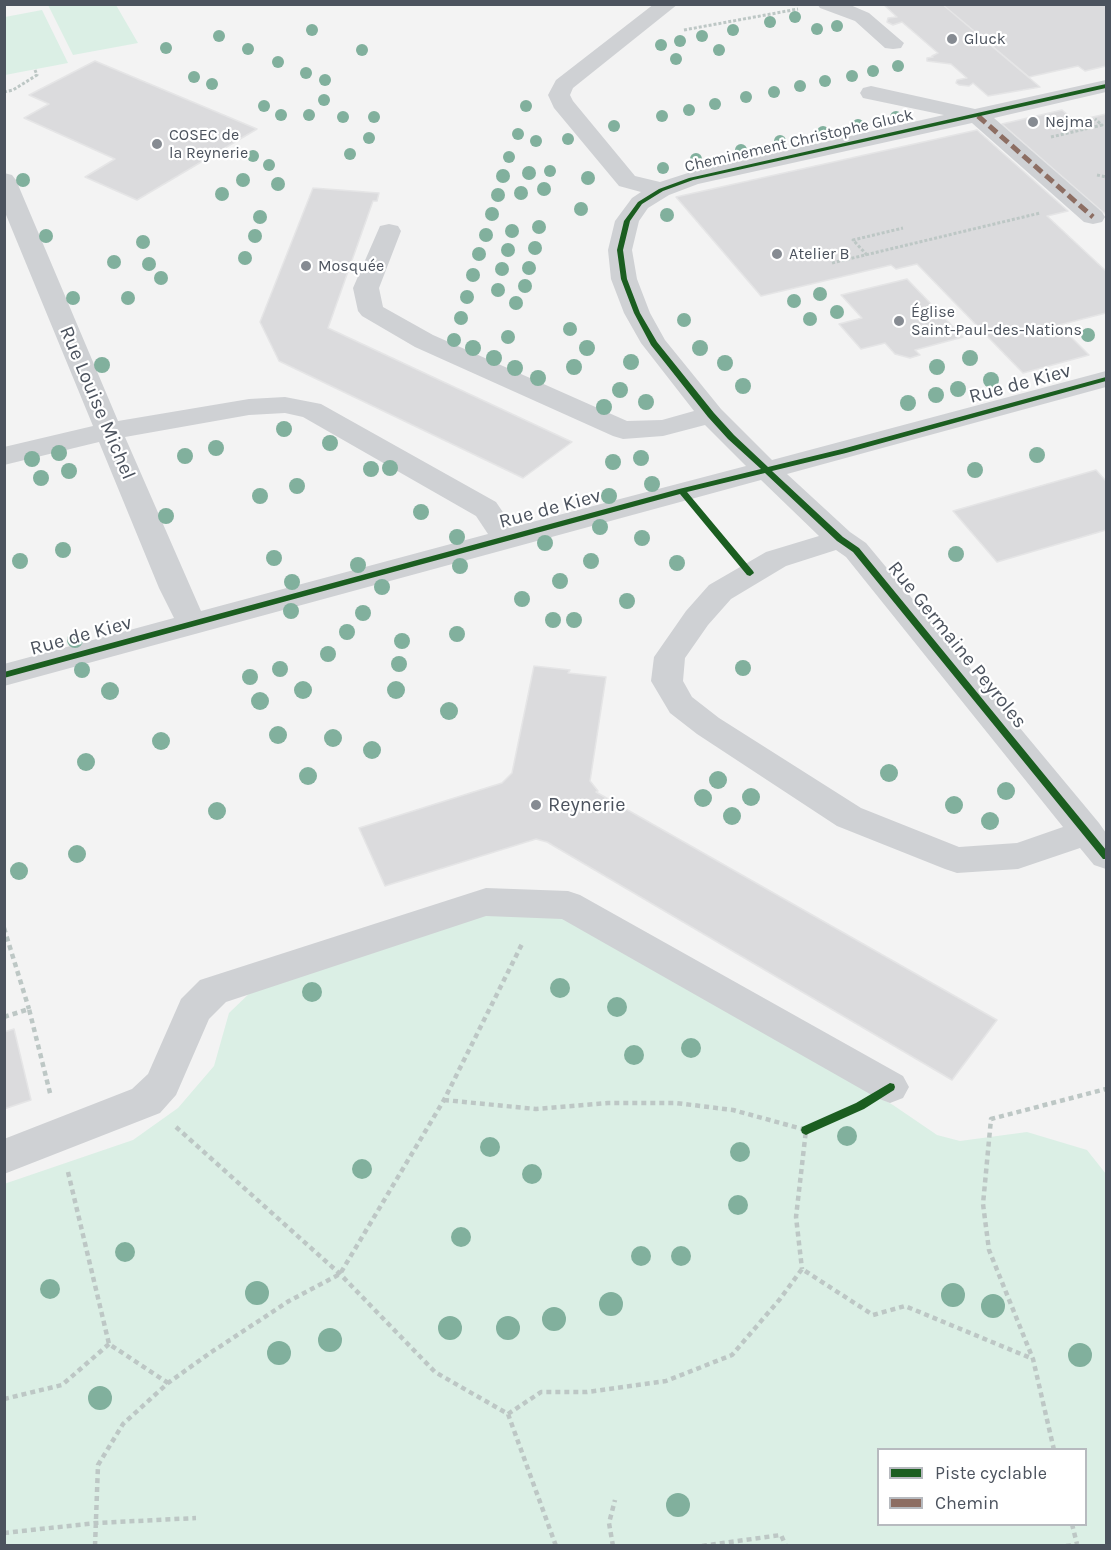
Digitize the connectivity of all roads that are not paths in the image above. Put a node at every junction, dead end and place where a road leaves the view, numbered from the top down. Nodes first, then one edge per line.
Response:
1 (668, 4) edge
2 (827, 4) edge
3 (893, 43) dead end
4 (1107, 87) edge
5 (871, 93) dead end
6 (978, 116) junction
7 (4, 180) edge
8 (627, 181) junction
9 (661, 190) junction
10 (1093, 216) dead end
11 (627, 221) junction
12 (389, 231) dead end
13 (1107, 379) edge
14 (711, 415) junction
15 (109, 431) junction
16 (4, 456) edge
17 (767, 470) junction
18 (840, 539) junction
19 (506, 540) junction
20 (192, 624) junction
21 (4, 675) edge
22 (1097, 844) edge
23 (890, 1087) dead end
24 (4, 1157) edge

1 - 8 street
2 - 3 street
4 - 6 street, Cheminement Christophe Gluck
5 - 6 street
6 - 9 street, Cheminement Christophe Gluck
6 - 10 street
7 - 15 street, Rue Louise Michel
8 - 9 street
8 - 11 street, Cheminement Christophe Gluck
9 - 11 street, Cheminement Christophe Gluck
11 - 14 street, Cheminement Christophe Gluck
12 - 14 street
13 - 17 street, Rue de Kiev
14 - 17 street, Cheminement Christophe Gluck
15 - 16 street
15 - 19 street
15 - 20 street, Rue Louise Michel
17 - 18 street, Rue Germaine Peyroles
17 - 19 street, Rue de Kiev
18 - 22 street, Rue Germaine Peyroles
18 - 22 street
19 - 20 street, Rue de Kiev
20 - 21 street, Rue de Kiev
23 - 24 street

